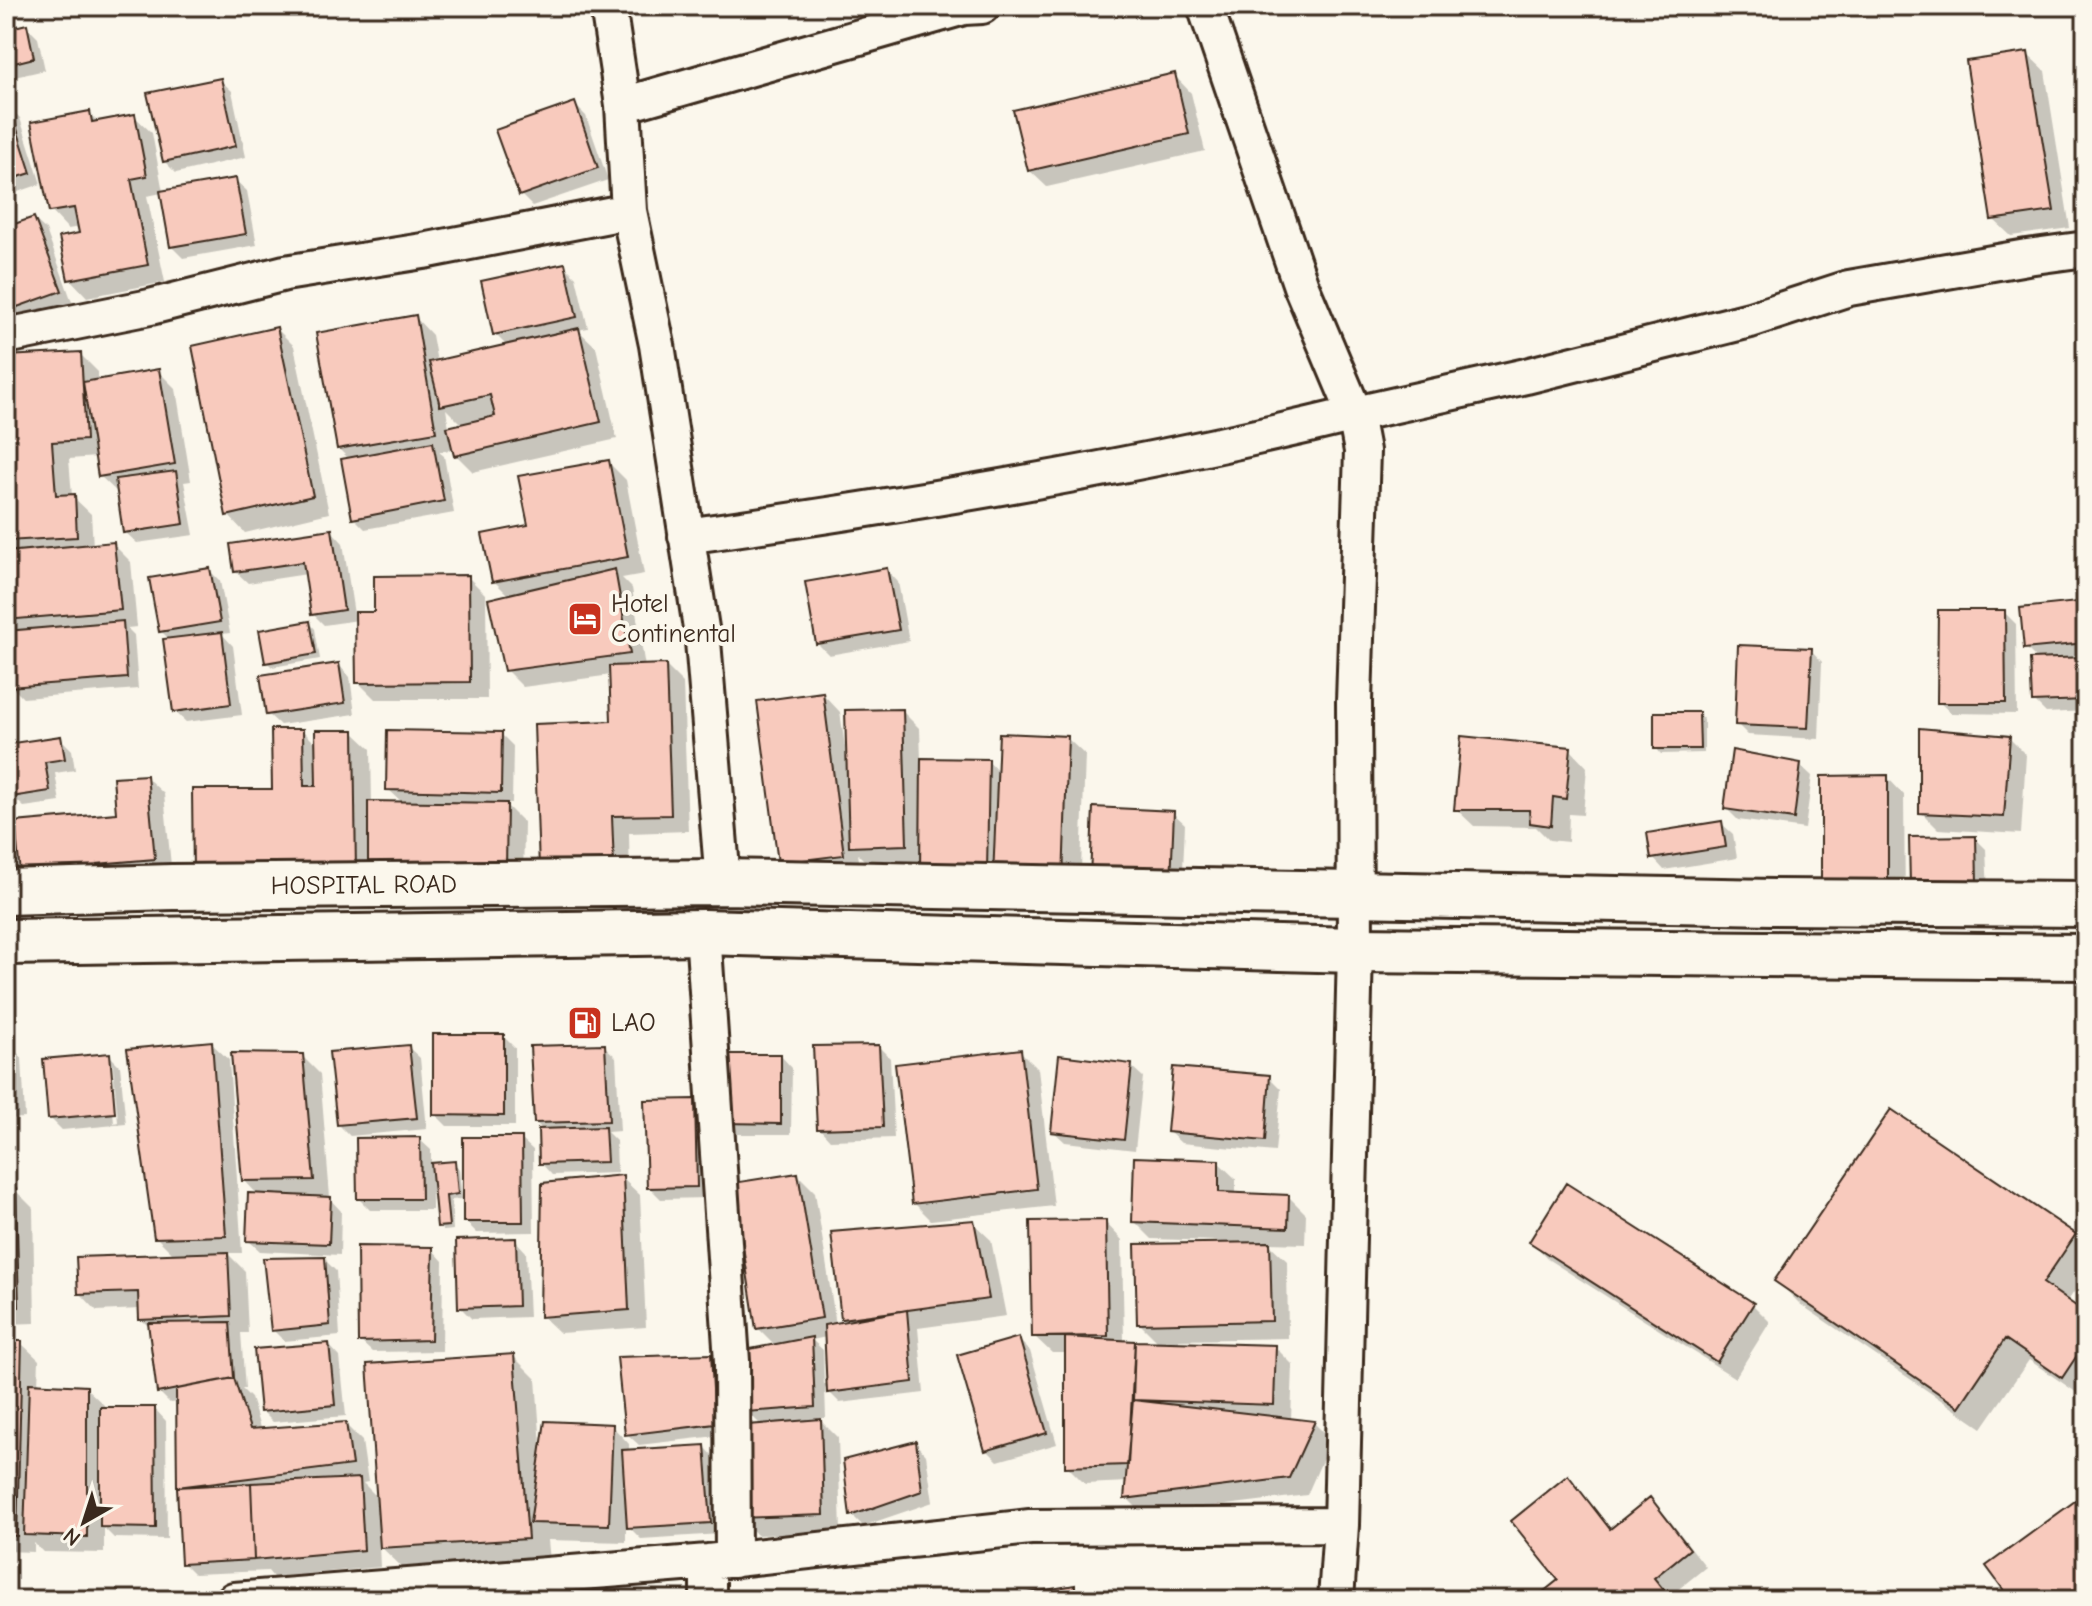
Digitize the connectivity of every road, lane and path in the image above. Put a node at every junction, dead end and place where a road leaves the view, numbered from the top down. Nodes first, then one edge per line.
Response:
1 (608, 6) edge
2 (982, 6) edge
3 (1205, 6) edge
4 (623, 105) junction
5 (629, 211) junction
6 (2086, 249) edge
7 (6, 336) edge
8 (1355, 414) junction
9 (686, 536) junction
10 (723, 882) junction
11 (6, 892) edge
12 (1355, 894) junction
13 (2086, 904) edge
14 (713, 932) junction
15 (6, 942) edge
16 (1355, 950) junction
17 (2086, 957) edge
18 (1341, 1525) junction
19 (721, 1561) junction
20 (234, 1600) edge
21 (708, 1600) edge
22 (1336, 1600) edge

1 - 4 street
2 - 4 street
3 - 8 street
4 - 5 street
5 - 7 street
5 - 9 street
6 - 8 street
8 - 9 street
8 - 12 street
9 - 10 street
10 - 11 street, HOSPITAL ROAD
10 - 12 street, HOSPITAL ROAD
12 - 13 street, HOSPITAL ROAD
12 - 16 street
14 - 15 street, HOSPITAL ROAD
14 - 16 street, HOSPITAL ROAD
14 - 19 street
16 - 17 street, HOSPITAL ROAD
16 - 18 street
18 - 19 street
18 - 22 street
19 - 20 street
19 - 21 street

